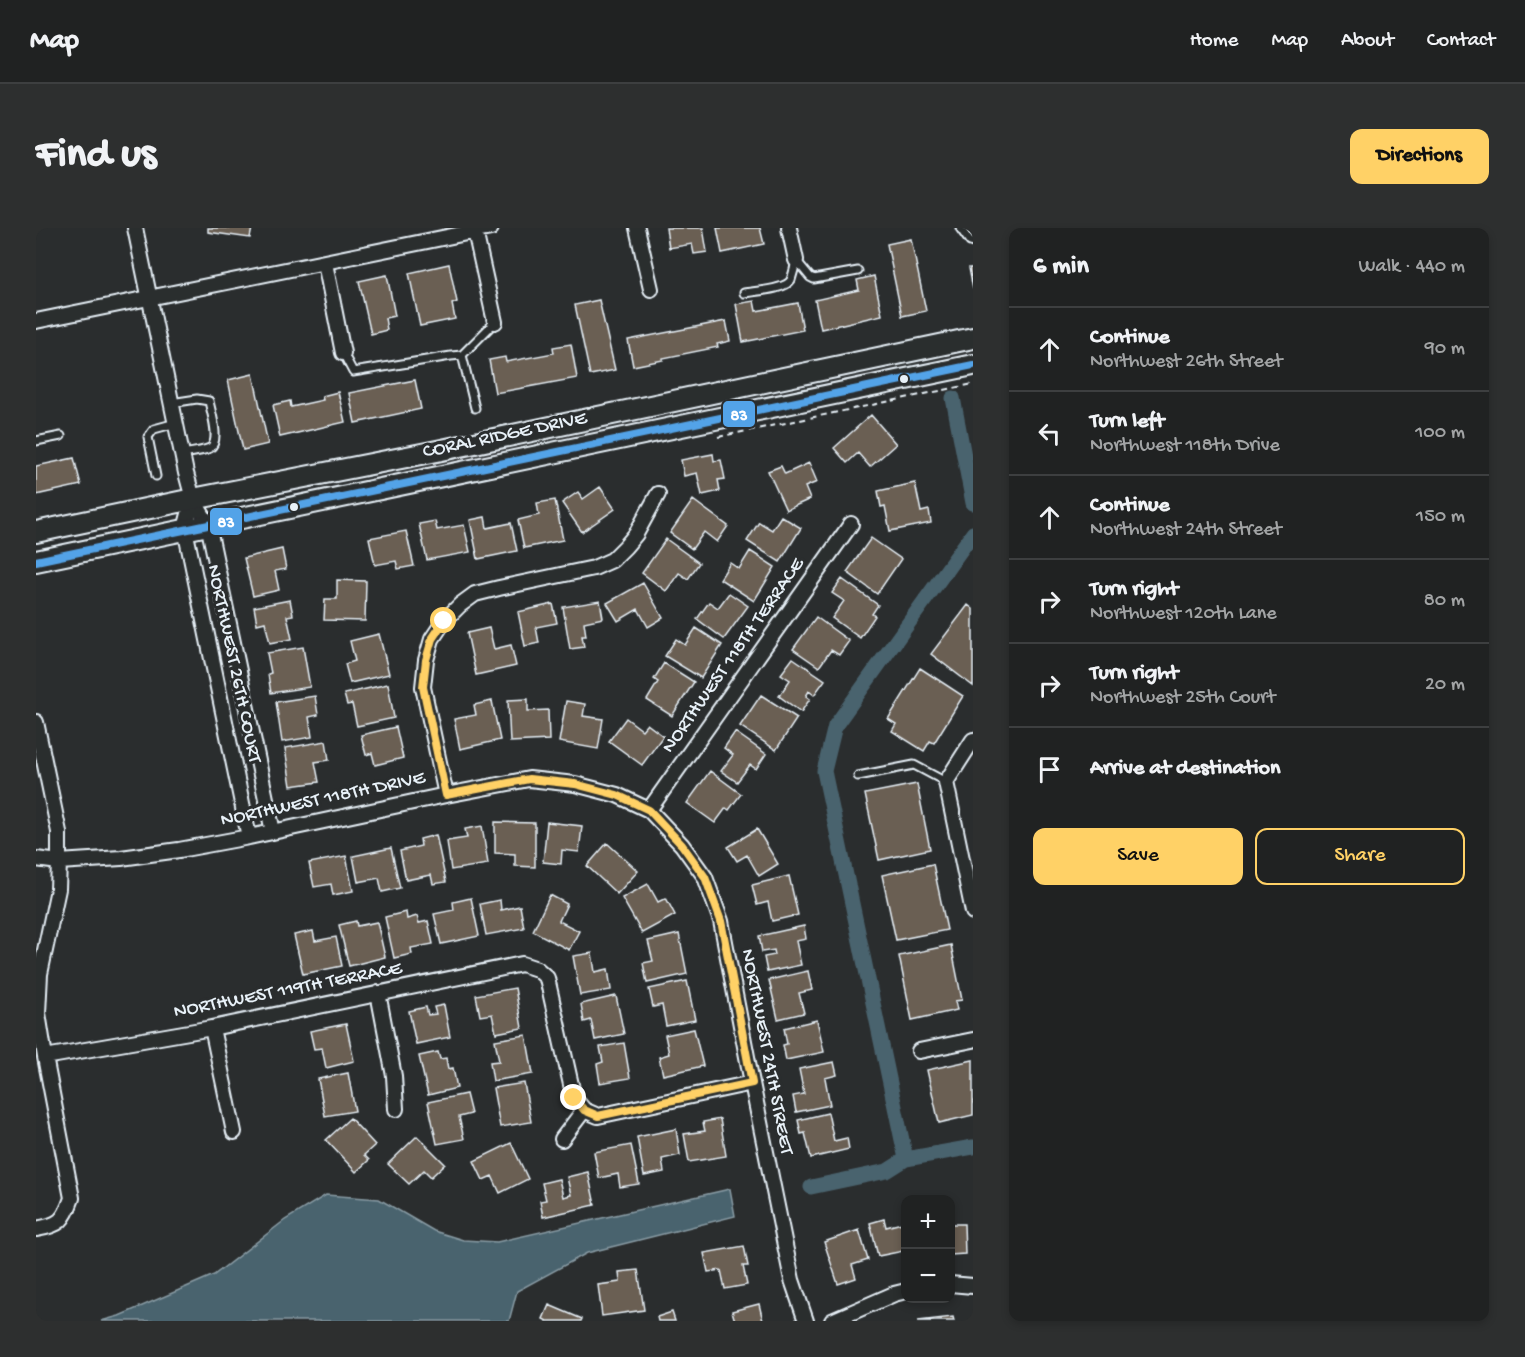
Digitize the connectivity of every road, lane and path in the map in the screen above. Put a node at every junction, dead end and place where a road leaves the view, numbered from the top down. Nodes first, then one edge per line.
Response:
1 (135, 228) edge
2 (491, 228) edge
3 (637, 228) edge
4 (789, 228) edge
5 (960, 228) edge
6 (475, 231) junction
7 (973, 243) edge
8 (796, 260) junction
9 (325, 263) junction
10 (858, 271) dead end
11 (651, 290) dead end
12 (744, 293) dead end
13 (150, 297) junction
14 (36, 321) edge
15 (495, 322) joint
16 (973, 338) edge
17 (343, 352) joint
18 (462, 356) junction
19 (973, 365) edge
20 (697, 396) junction
21 (171, 403) junction
22 (475, 408) dead end
23 (702, 421) junction
24 (176, 423) junction
25 (61, 436) dead end
26 (36, 441) edge
27 (182, 454) junction
28 (156, 476) dead end
29 (658, 494) dead end
30 (193, 499) junction
31 (208, 524) junction
32 (851, 524) dead end
33 (185, 529) junction
34 (36, 532) edge
35 (36, 561) edge
36 (36, 722) edge
37 (973, 740) edge
38 (858, 776) dead end
39 (946, 782) junction
40 (446, 795) junction
41 (649, 810) junction
42 (273, 832) junction
43 (249, 837) junction
44 (36, 859) edge
45 (59, 862) junction
46 (973, 912) edge
47 (378, 993) junction
48 (212, 1028) junction
49 (973, 1040) edge
50 (919, 1051) dead end
51 (45, 1057) junction
52 (752, 1083) junction
53 (396, 1109) dead end
54 (584, 1110) junction
55 (234, 1132) dead end
56 (562, 1139) dead end
57 (36, 1229) edge
58 (955, 1284) edge
59 (973, 1286) edge
60 (901, 1292) edge
61 (806, 1321) edge
62 (832, 1321) edge

1 - 13 street, NORTHWEST 26TH COURT
2 - 6 street
3 - 11 street
4 - 8 street
5 - 7 lane
6 - 9 street
6 - 15 street
8 - 10 lane
8 - 12 lane
9 - 13 street
9 - 17 street
13 - 14 street
13 - 21 street, NORTHWEST 26TH COURT
15 - 18 lane
16 - 20 main road, CORAL RIDGE DRIVE
17 - 18 lane
18 - 22 lane
19 - 23 main road, CORAL RIDGE DRIVE
20 - 23 main road
20 - 30 main road, CORAL RIDGE DRIVE
21 - 24 street, NORTHWEST 26TH COURT
21 - 27 lane
23 - 31 main road, CORAL RIDGE DRIVE
24 - 27 street, NORTHWEST 26TH COURT
24 - 28 lane
25 - 26 lane
27 - 30 street, NORTHWEST 26TH COURT
29 - 40 street
30 - 31 street, NORTHWEST 26TH COURT
30 - 33 street, NORTHWEST 26TH COURT
30 - 34 main road, CORAL RIDGE DRIVE
31 - 33 main road, CORAL RIDGE DRIVE
31 - 42 street, NORTHWEST 26TH COURT
32 - 41 street, NORTHWEST 118TH TERRACE
33 - 35 main road, CORAL RIDGE DRIVE
33 - 43 street, NORTHWEST 26TH COURT
36 - 45 street
37 - 39 street
38 - 39 lane
39 - 46 street
40 - 41 street, NORTHWEST 118TH DRIVE
40 - 42 street, NORTHWEST 118TH DRIVE
41 - 52 street, NORTHWEST 24TH STREET
42 - 43 street, NORTHWEST 118TH DRIVE
43 - 45 street, NORTHWEST 118TH DRIVE
44 - 45 street, NORTHWEST 118TH DRIVE
45 - 51 street
47 - 48 street, NORTHWEST 119TH TERRACE
47 - 53 street
47 - 54 street, NORTHWEST 119TH TERRACE
48 - 51 street, NORTHWEST 119TH TERRACE
48 - 55 street
49 - 50 street
51 - 57 street
52 - 54 street
52 - 61 street, NORTHWEST 24TH STREET
54 - 56 street
58 - 59 street
60 - 62 street

